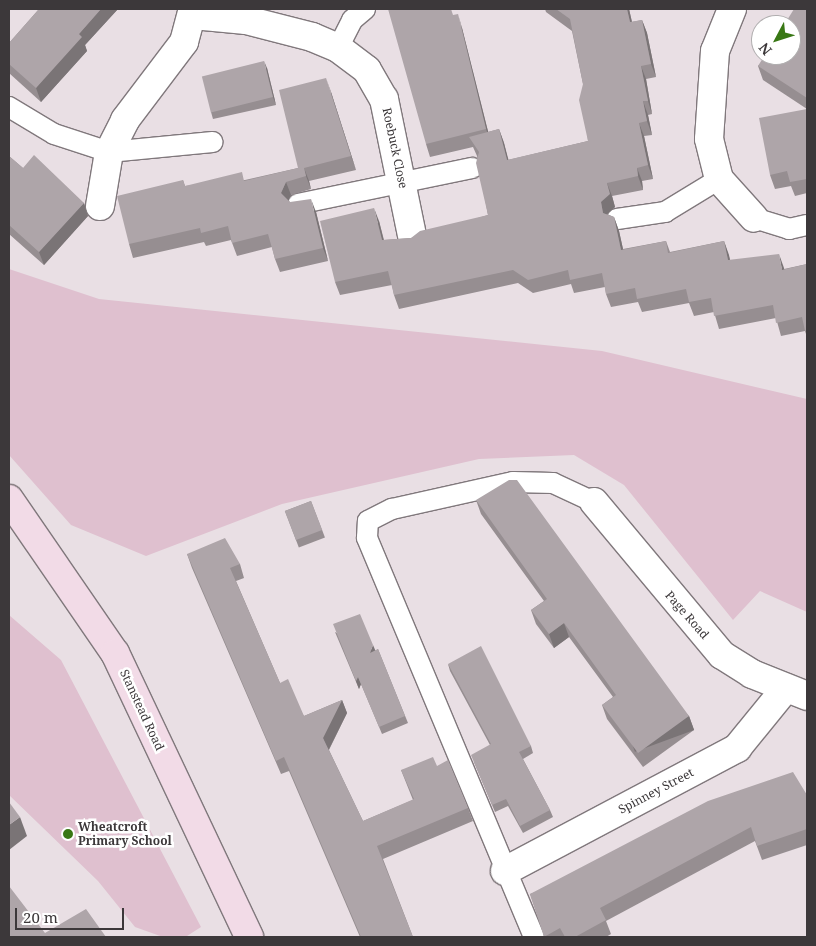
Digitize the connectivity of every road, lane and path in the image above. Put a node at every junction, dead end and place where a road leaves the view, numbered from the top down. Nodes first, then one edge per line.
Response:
1 (365, 9) edge
2 (732, 9) edge
3 (193, 12) edge
4 (338, 48) junction
5 (9, 108) edge
6 (213, 142) dead end
7 (109, 152) junction
8 (472, 168) dead end
9 (719, 179) junction
10 (403, 182) junction
11 (298, 204) edge
12 (100, 206) dead end
13 (754, 218) joint
14 (617, 219) dead end
15 (807, 225) edge
16 (412, 236) edge
17 (9, 499) edge
18 (594, 502) joint
19 (797, 692) edge
20 (505, 871) junction
21 (249, 937) edge
22 (534, 937) edge

1 - 4 lane
2 - 9 street
3 - 4 street, Roebuck Close
3 - 7 street, Roebuck Close
4 - 10 street, Roebuck Close
5 - 7 lane
6 - 7 lane
7 - 12 street, Roebuck Close
8 - 10 lane
9 - 13 street
9 - 14 lane
10 - 11 lane
10 - 16 street, Roebuck Close
13 - 15 lane
17 - 21 main road, Stanstead Road
18 - 19 street, Page Road
18 - 20 lane
19 - 20 street, Spinney Street
20 - 22 lane

